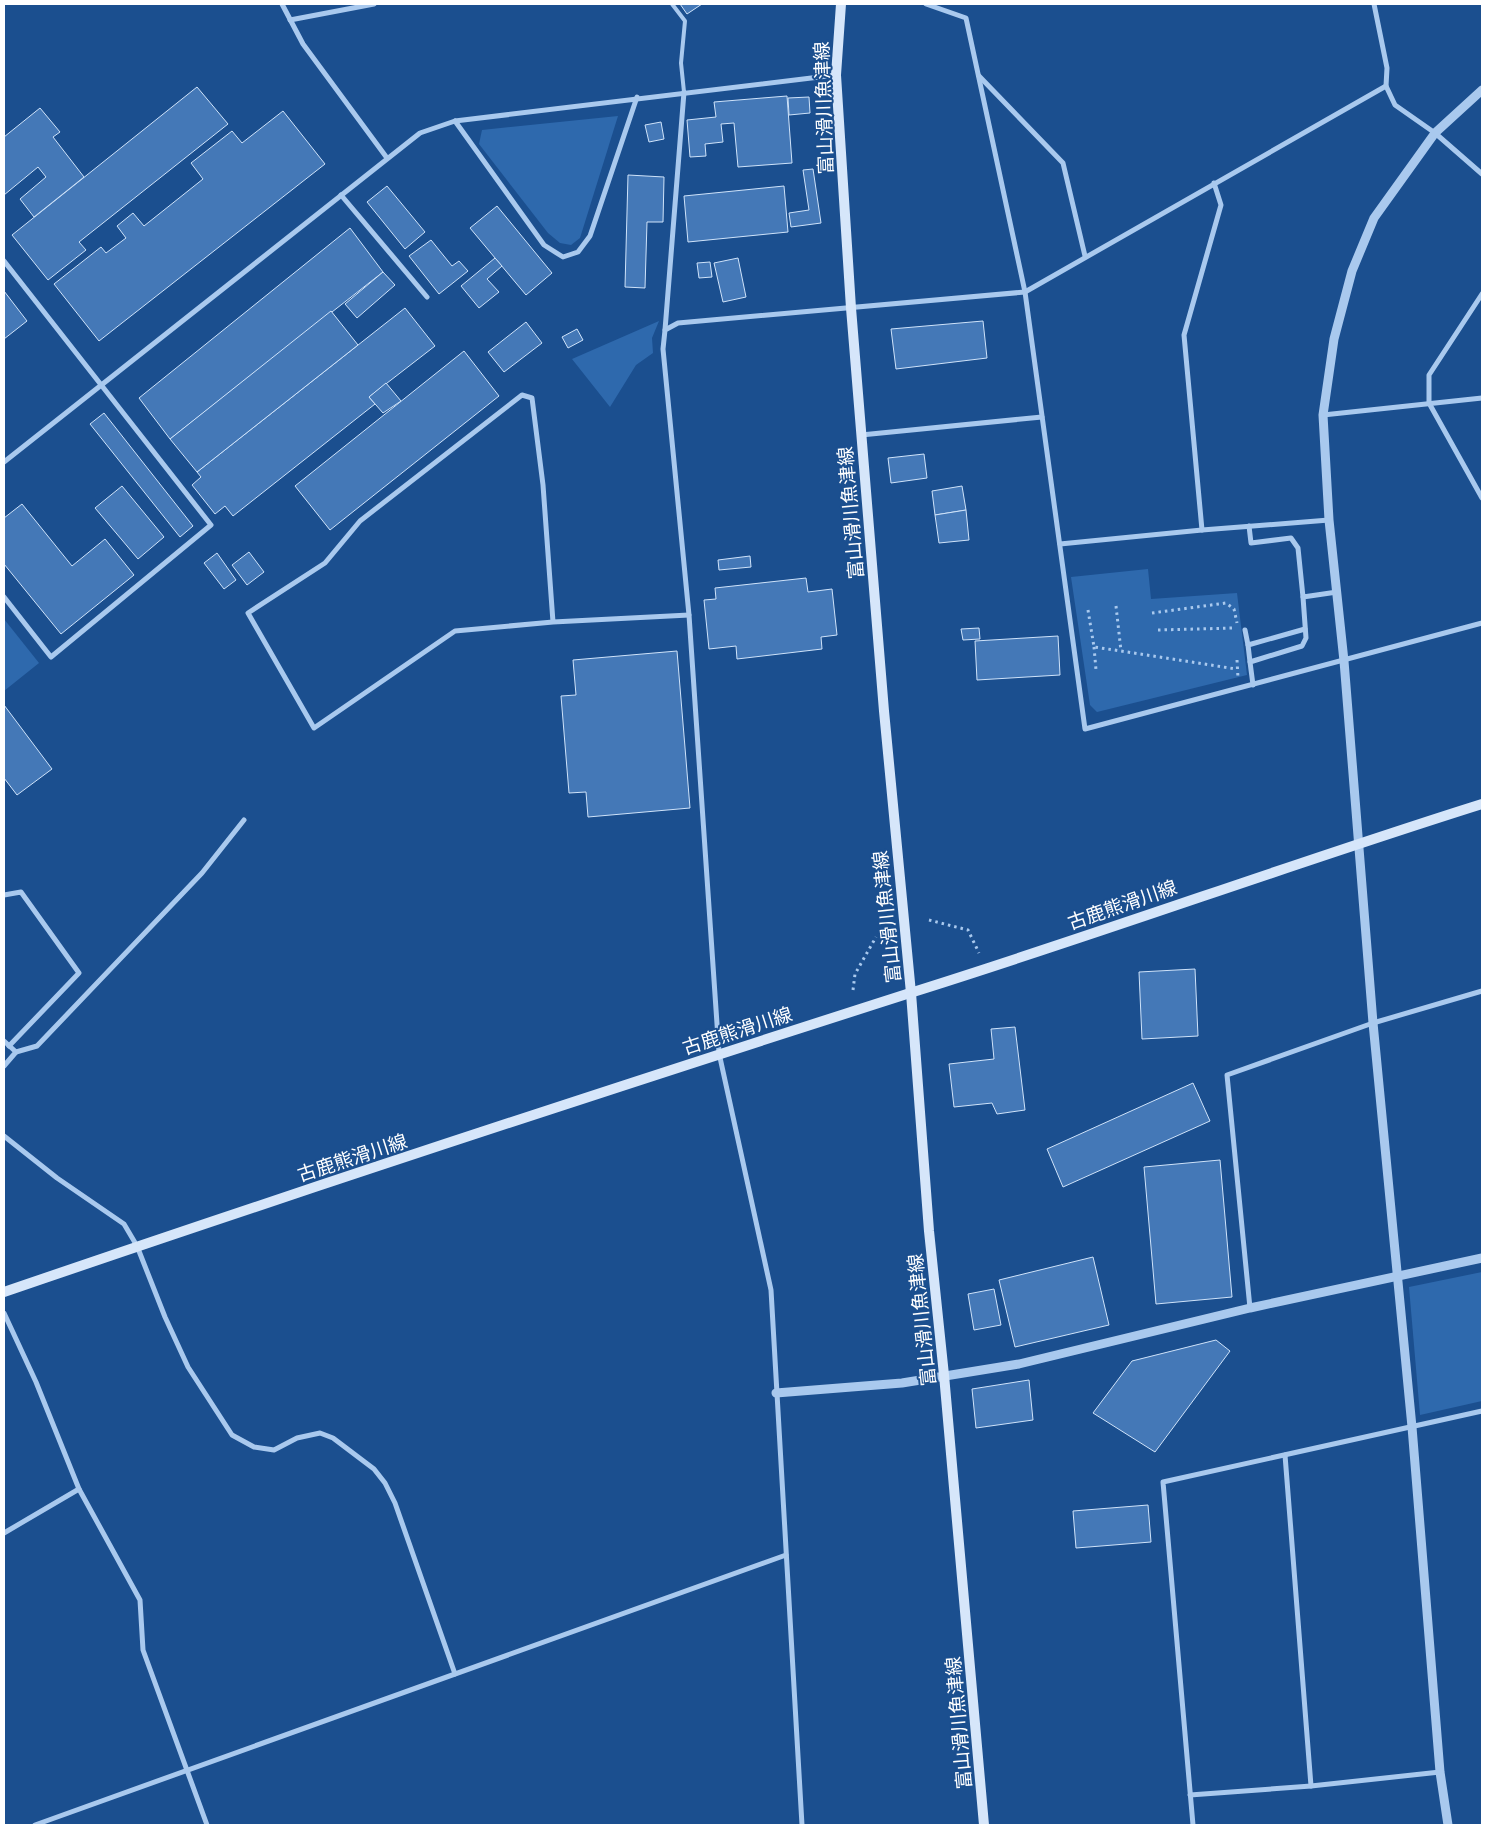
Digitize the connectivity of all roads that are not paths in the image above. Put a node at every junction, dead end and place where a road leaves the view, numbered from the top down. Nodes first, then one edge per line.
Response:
1 (282, 4) edge
2 (374, 4) edge
3 (672, 4) edge
4 (841, 4) edge
5 (926, 4) edge
6 (1374, 4) edge
7 (290, 20) junction
8 (836, 74) junction
9 (978, 75) junction
10 (1386, 86) junction
11 (1482, 90) edge
12 (684, 92) junction
13 (637, 97) junction
14 (455, 121) junction
15 (1435, 133) junction
16 (387, 158) junction
17 (1482, 174) edge
18 (1214, 183) junction
19 (341, 195) junction
20 (1086, 256) junction
21 (4, 262) edge
22 (1025, 292) junction
23 (1482, 294) edge
24 (427, 297) dead end
25 (851, 308) junction
26 (665, 330) junction
27 (100, 385) junction
28 (1482, 398) edge
29 (1429, 403) junction
30 (1323, 415) junction
31 (1042, 417) junction
32 (861, 435) junction
33 (4, 462) edge
34 (1482, 498) edge
35 (1329, 520) junction
36 (1249, 526) junction
37 (1202, 530) junction
38 (1060, 544) junction
39 (1337, 592) junction
40 (4, 597) edge
41 (1303, 597) junction
42 (689, 616) junction
43 (553, 622) junction
44 (1482, 623) edge
45 (1245, 630) dead end
46 (1306, 630) junction
47 (1248, 646) junction
48 (1344, 661) junction
49 (1250, 662) junction
50 (1253, 685) junction
51 (1482, 804) edge
52 (244, 820) dead end
53 (1358, 843) junction
54 (4, 895) edge
55 (1482, 991) edge
56 (911, 993) junction
57 (1373, 1023) junction
58 (4, 1041) edge
59 (9, 1046) junction
60 (16, 1052) junction
61 (719, 1053) junction
62 (4, 1066) edge
63 (4, 1136) edge
64 (138, 1246) junction
65 (1482, 1258) edge
66 (1399, 1276) junction
67 (4, 1292) edge
68 (1250, 1308) junction
69 (4, 1314) edge
70 (944, 1375) junction
71 (776, 1393) junction
72 (1482, 1411) edge
73 (1412, 1427) junction
74 (1284, 1455) junction
75 (79, 1489) junction
76 (4, 1533) edge
77 (786, 1555) junction
78 (455, 1674) junction
79 (186, 1771) junction
80 (1440, 1772) junction
81 (1311, 1786) junction
82 (1190, 1795) junction
83 (35, 1825) edge
84 (207, 1825) edge
85 (802, 1825) edge
86 (984, 1825) edge
87 (1193, 1825) edge
88 (1448, 1825) edge

1 - 7 street
2 - 7 street
3 - 12 lane
4 - 8 main road, 富山滑川魚津線
5 - 9 street
6 - 10 street
7 - 16 street
8 - 12 street
8 - 25 main road, 富山滑川魚津線
9 - 20 street
9 - 22 street
10 - 15 street
10 - 18 street
11 - 15 street
12 - 13 street
12 - 26 street
13 - 14 street
13 - 14 street
14 - 16 street
15 - 17 street
15 - 30 street
16 - 19 street
18 - 20 street
18 - 37 street
19 - 24 street
19 - 27 street
20 - 22 street
21 - 27 street
22 - 25 street
22 - 31 street
23 - 29 street
25 - 26 street
25 - 32 main road, 富山滑川魚津線
26 - 42 street
27 - 33 street
27 - 40 street
28 - 29 street
29 - 30 street
29 - 34 street
30 - 35 street
31 - 32 street
31 - 38 street
32 - 56 main road, 富山滑川魚津線
35 - 36 street
35 - 39 street
36 - 37 street
36 - 41 street
37 - 38 street
38 - 50 street
39 - 41 street
39 - 48 street
41 - 46 street
42 - 43 street
42 - 61 street
43 - 43 street
44 - 48 street
45 - 47 street
46 - 47 street
46 - 49 street
47 - 49 street
48 - 50 street
48 - 53 street
49 - 50 street
51 - 53 main road, 古鹿熊滑川線
52 - 60 street
53 - 56 main road, 古鹿熊滑川線
53 - 57 street
54 - 59 street
55 - 57 street
56 - 61 main road, 古鹿熊滑川線
56 - 70 main road, 富山滑川魚津線
57 - 66 street
57 - 68 street
58 - 59 street
59 - 60 street
60 - 62 street
61 - 64 main road, 古鹿熊滑川線
61 - 71 street
63 - 64 street
64 - 67 main road, 古鹿熊滑川線
64 - 78 street
65 - 66 street
66 - 68 street
66 - 73 street
68 - 70 street
69 - 75 street
70 - 71 street
70 - 86 main road, 富山滑川魚津線
71 - 77 street
72 - 73 street
73 - 74 street
73 - 80 street
74 - 81 street
74 - 82 street
75 - 76 street
75 - 79 street
77 - 78 street
77 - 85 street
78 - 79 street
79 - 83 street
79 - 84 street
80 - 81 street
80 - 88 street
81 - 82 street
82 - 87 street

